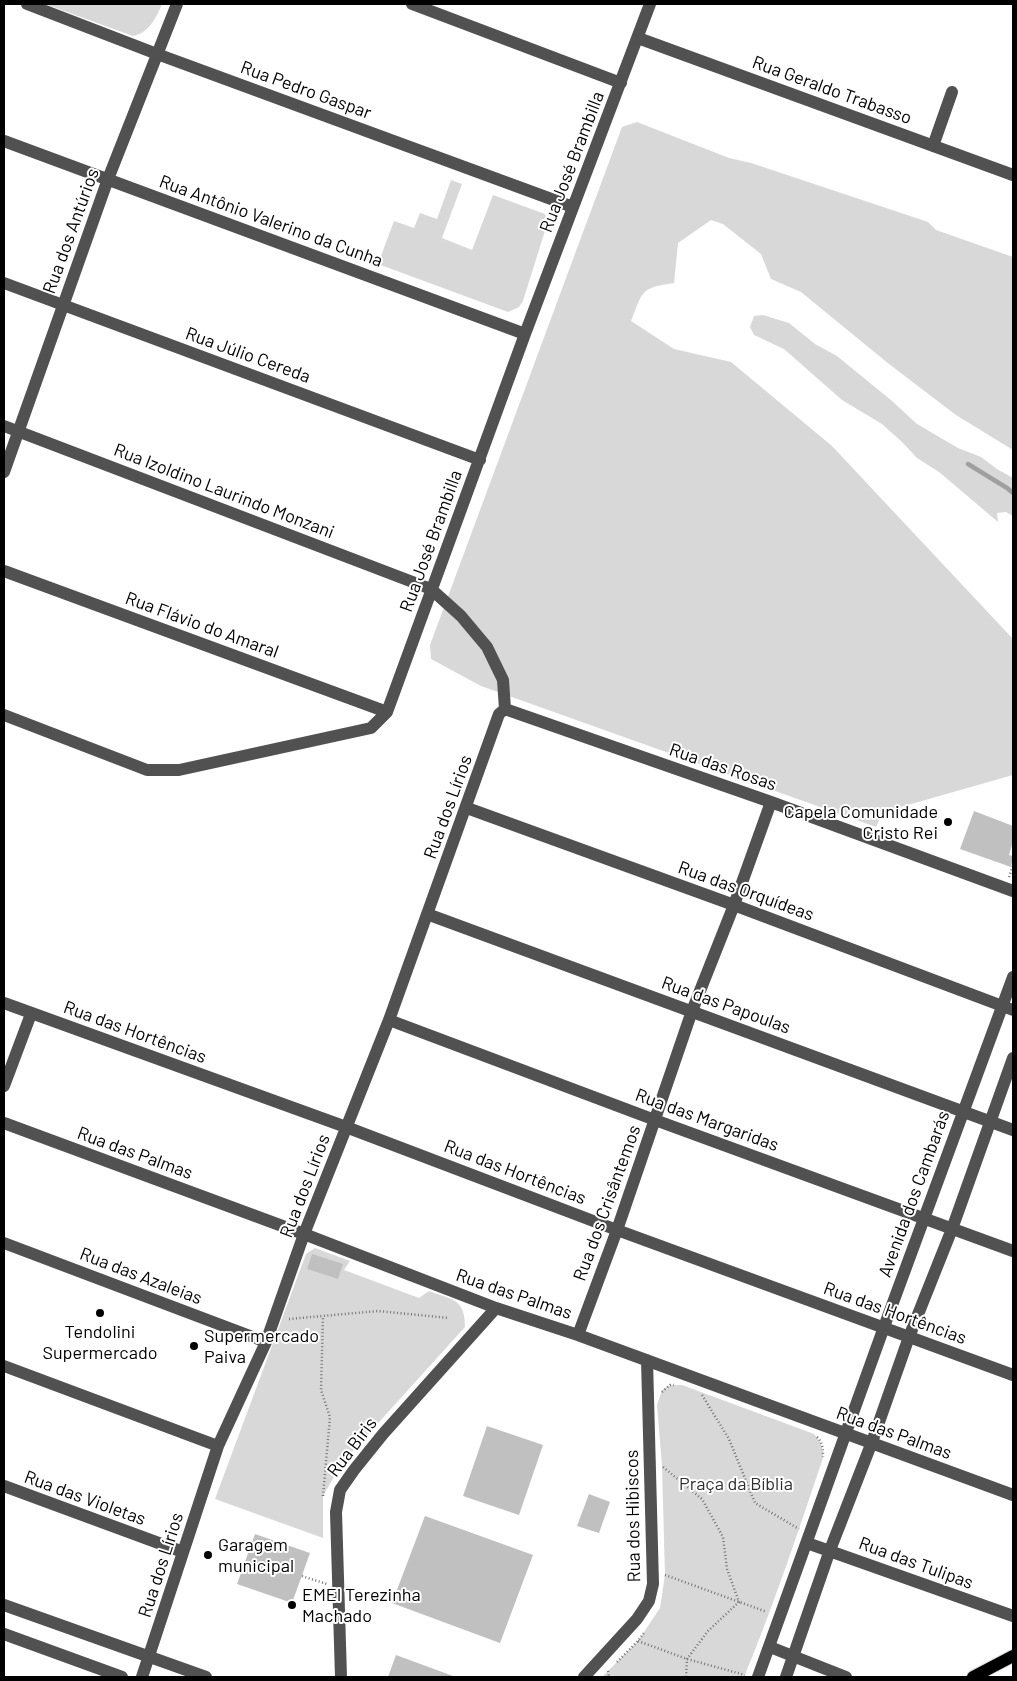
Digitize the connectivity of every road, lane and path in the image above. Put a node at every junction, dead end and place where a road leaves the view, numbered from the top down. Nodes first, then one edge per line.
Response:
1 (27, 4) edge
2 (177, 4) edge
3 (412, 4) edge
4 (650, 4) edge
5 (638, 38) junction
6 (157, 54) junction
7 (621, 83) junction
8 (952, 92) dead end
9 (4, 141) edge
10 (933, 146) junction
11 (1013, 175) edge
12 (108, 179) junction
13 (573, 207) junction
14 (4, 284) edge
15 (62, 305) junction
16 (525, 334) junction
17 (4, 426) edge
18 (19, 432) junction
19 (480, 460) junction
20 (4, 472) edge
21 (4, 571) edge
22 (431, 589) junction
23 (504, 709) junction
24 (387, 712) junction
25 (4, 715) edge
26 (771, 802) junction
27 (466, 808) junction
28 (1013, 891) edge
29 (734, 905) junction
30 (427, 914) junction
31 (1013, 977) edge
32 (4, 1003) edge
33 (1008, 1008) edge
34 (692, 1011) junction
35 (31, 1014) junction
36 (389, 1020) junction
37 (1013, 1058) edge
38 (4, 1086) edge
39 (963, 1112) junction
40 (655, 1120) junction
41 (989, 1122) junction
42 (4, 1123) edge
43 (346, 1127) junction
44 (1013, 1130) edge
45 (924, 1219) junction
46 (952, 1229) junction
47 (617, 1230) junction
48 (304, 1234) junction
49 (4, 1243) edge
50 (1013, 1251) edge
51 (496, 1308) junction
52 (323, 1317) junction
53 (449, 1318) dead end
54 (282, 1320) dead end
55 (884, 1327) junction
56 (578, 1335) junction
57 (909, 1337) junction
58 (266, 1342) junction
59 (647, 1360) junction
60 (4, 1366) edge
61 (1013, 1375) edge
62 (676, 1385) dead end
63 (709, 1395) dead end
64 (660, 1398) dead end
65 (814, 1434) dead end
66 (846, 1434) junction
67 (872, 1442) junction
68 (218, 1446) junction
69 (823, 1458) dead end
70 (662, 1476) dead end
71 (4, 1486) edge
72 (1013, 1495) edge
73 (323, 1496) dead end
74 (799, 1529) dead end
75 (807, 1543) junction
76 (830, 1550) junction
77 (183, 1552) junction
78 (302, 1576) dead end
79 (664, 1583) dead end
80 (329, 1584) dead end
81 (739, 1602) junction
82 (4, 1605) edge
83 (769, 1613) dead end
84 (1013, 1616) edge
85 (647, 1628) dead end
86 (4, 1634) edge
87 (638, 1641) junction
88 (770, 1647) junction
89 (1013, 1656) edge
90 (150, 1657) junction
91 (794, 1658) junction
92 (687, 1659) junction
93 (748, 1666) dead end
94 (608, 1671) junction
95 (744, 1676) edge
96 (122, 1677) edge
97 (142, 1677) edge
98 (206, 1677) edge
99 (341, 1677) edge
100 (584, 1677) edge
101 (602, 1677) edge
102 (609, 1677) edge
103 (686, 1677) edge
104 (758, 1677) edge
105 (786, 1677) edge
106 (846, 1677) edge
107 (974, 1677) edge

1 - 6 street, Rua Pedro Gaspar
2 - 6 street, Rua dos Antúrios
3 - 7 street
4 - 5 street, Rua José Brambilla
5 - 7 street, Rua José Brambilla
5 - 10 street, Rua Geraldo Trabasso
6 - 12 street, Rua dos Antúrios
6 - 13 street, Rua Pedro Gaspar
7 - 13 street, Rua José Brambilla
8 - 10 street
9 - 12 street, Rua Antônio Valerino da Cunha
10 - 11 street, Rua Geraldo Trabasso
12 - 15 street, Rua dos Antúrios
12 - 16 street, Rua Antônio Valerino da Cunha
13 - 16 street, Rua José Brambilla
14 - 15 street, Rua Júlio Cereda
15 - 18 street, Rua dos Antúrios
15 - 19 street, Rua Júlio Cereda
16 - 19 street, Rua José Brambilla
17 - 18 street, Rua Izoldino Laurindo Monzani
18 - 20 street, Rua dos Antúrios
18 - 22 street, Rua Izoldino Laurindo Monzani
19 - 22 street, Rua José Brambilla
21 - 24 street, Rua Flávio do Amaral
22 - 23 street
22 - 24 street, Rua José Brambilla
23 - 26 street, Rua das Rosas
23 - 27 street, Rua dos Lírios
24 - 25 street, Rua José Brambilla
26 - 28 street, Rua das Rosas
26 - 29 street, Rua dos Crisântemos
27 - 29 street, Rua das Orquídeas
27 - 30 street, Rua dos Lírios
29 - 33 street, Rua das Orquídeas
29 - 34 street, Rua dos Crisântemos
30 - 34 street, Rua das Papoulas
30 - 36 street, Rua dos Lírios
31 - 33 street, Avenida dos Cambarás
32 - 35 street, Rua das Hortências
33 - 39 street, Avenida dos Cambarás
34 - 39 street, Rua das Papoulas
34 - 40 street, Rua dos Crisântemos
35 - 38 street
35 - 43 street, Rua das Hortências
36 - 40 street, Rua das Margaridas
36 - 43 street, Rua dos Lírios
37 - 41 street
39 - 41 street, Rua das Papoulas
39 - 45 street, Avenida dos Cambarás
40 - 45 street, Rua das Margaridas
40 - 47 street, Rua dos Crisântemos
41 - 44 street, Rua das Papoulas
41 - 46 street
42 - 48 street, Rua das Palmas
43 - 47 street, Rua das Hortências
43 - 48 street, Rua dos Lírios
45 - 46 street, Rua das Margaridas
45 - 55 street, Avenida dos Cambarás
46 - 50 street, Rua das Margaridas
46 - 57 street
47 - 55 street, Rua das Hortências
47 - 56 street, Rua dos Crisântemos
48 - 51 street, Rua das Palmas
48 - 58 street, Rua dos Lírios
49 - 58 street, Rua das Azaleias
51 - 56 street, Rua das Palmas
51 - 99 street, Rua Biris
52 - 53 path
52 - 54 path
52 - 73 path
55 - 57 street, Rua das Hortências
55 - 66 street, Avenida dos Cambarás
56 - 59 street, Rua das Palmas
57 - 61 street, Rua das Hortências
57 - 67 street
58 - 68 street, Rua dos Lírios
59 - 66 street, Rua das Palmas
59 - 100 street, Rua dos Hibiscos
60 - 68 street
62 - 64 path
63 - 74 path
65 - 69 path
66 - 67 street, Rua das Palmas
66 - 75 street, Avenida dos Cambarás
67 - 72 street, Rua das Palmas
67 - 76 street
68 - 77 street, Rua dos Lírios
70 - 81 path
71 - 77 street, Rua das Violetas
75 - 76 street, Rua das Tulipas
75 - 88 street, Avenida dos Cambarás
76 - 84 street, Rua das Tulipas
76 - 91 street
77 - 90 street, Rua dos Lírios
78 - 80 path
79 - 81 path
81 - 83 path
81 - 92 path
82 - 90 street
85 - 87 path
86 - 96 street
87 - 92 path
87 - 94 path
88 - 91 street
88 - 104 street, Avenida dos Cambarás
89 - 107 main road
90 - 97 street, Rua dos Lírios
90 - 98 street
91 - 105 street
91 - 106 street
92 - 95 path
92 - 103 path
93 - 95 path
94 - 101 path
94 - 102 path

